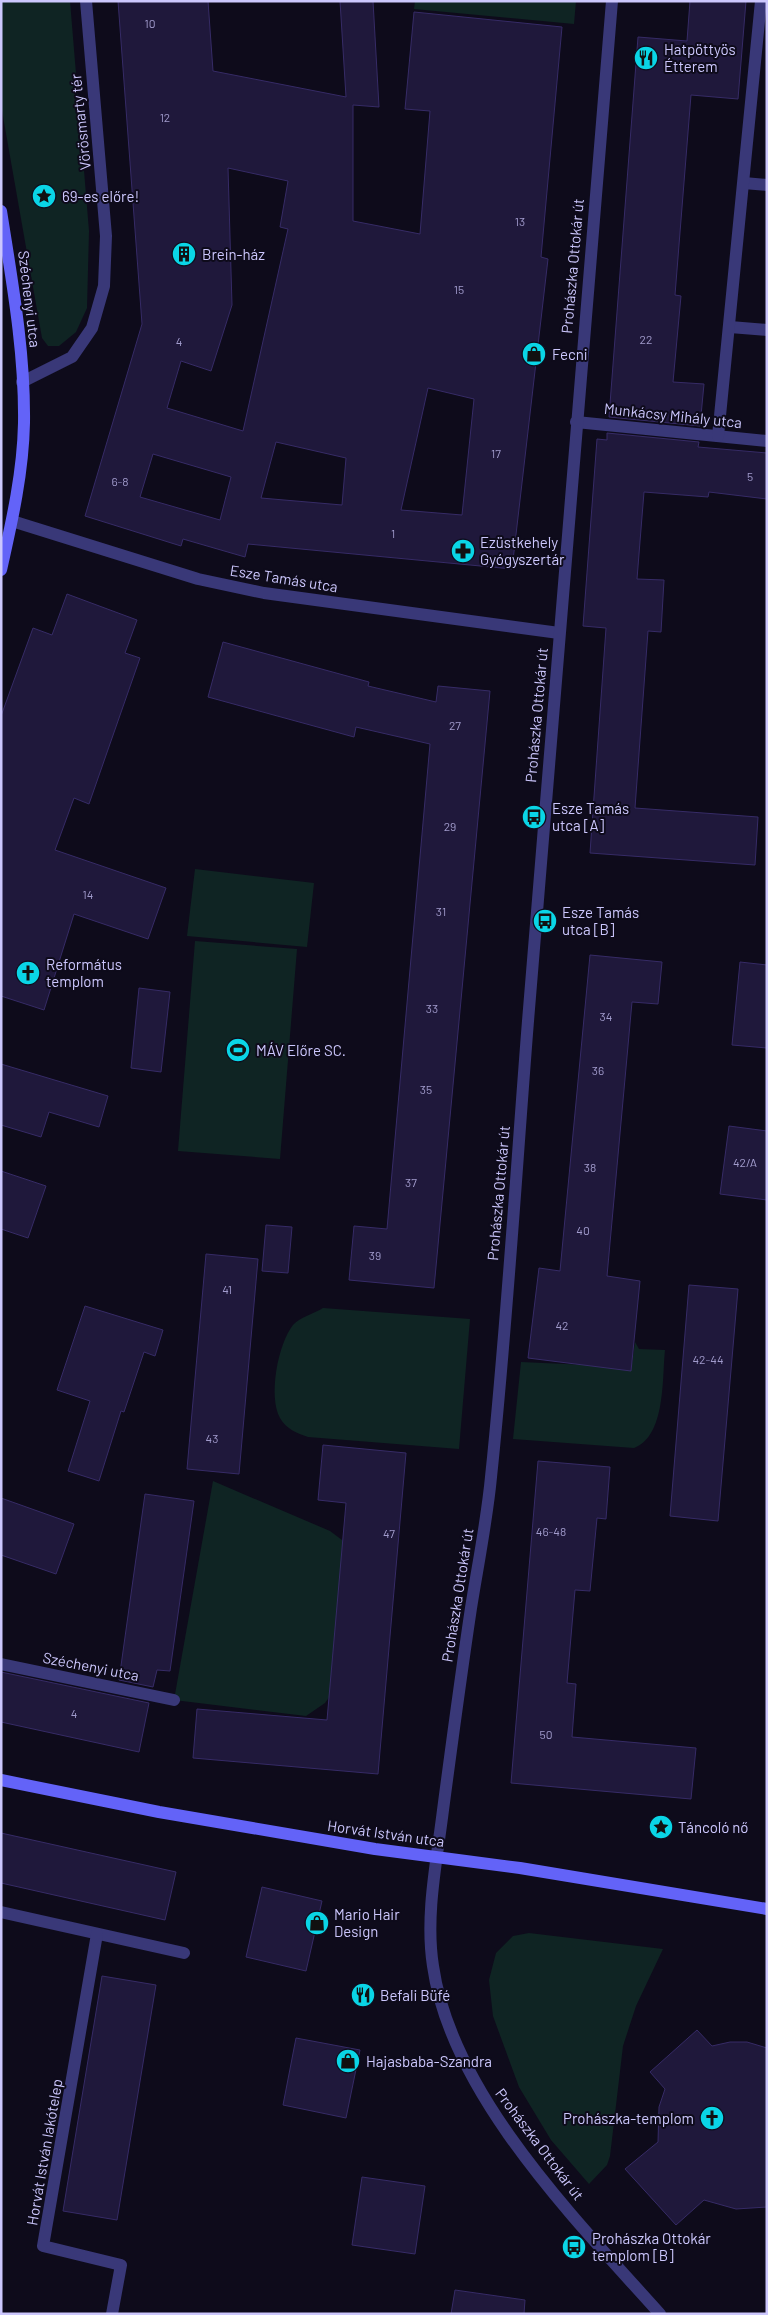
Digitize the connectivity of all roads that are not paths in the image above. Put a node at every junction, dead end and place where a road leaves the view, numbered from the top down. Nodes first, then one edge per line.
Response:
1 (86, 1) edge
2 (612, 1) edge
3 (761, 1) edge
4 (744, 183) junction
5 (767, 185) edge
6 (1, 211) edge
7 (730, 327) junction
8 (767, 330) edge
9 (22, 382) junction
10 (576, 422) junction
11 (718, 436) junction
12 (767, 441) edge
13 (12, 521) junction
14 (1, 570) edge
15 (559, 632) junction
16 (1, 1664) edge
17 (174, 1700) dead end
18 (1, 1780) edge
19 (437, 1857) junction
20 (767, 1909) edge
21 (1, 1912) edge
22 (96, 1934) junction
23 (184, 1954) dead end
24 (112, 2314) edge
25 (660, 2314) edge

1 - 9 street, Vörösmarty tér
2 - 10 street, Prohászka Ottokár út
3 - 4 street
4 - 5 street
4 - 7 street
6 - 9 main road, Széchenyi utca
7 - 8 street
7 - 11 street
9 - 13 main road, Széchenyi utca
10 - 11 street, Munkácsy Mihály utca
10 - 15 street, Prohászka Ottokár út
11 - 12 street, Munkácsy Mihály utca
13 - 14 main road, Széchenyi utca
13 - 15 street, Esze Tamás utca
15 - 19 street, Prohászka Ottokár út
16 - 17 street, Széchenyi utca
18 - 19 main road, Horvát István utca
19 - 20 main road, Horvát István utca
19 - 25 street, Prohászka Ottokár út
21 - 22 street
22 - 23 street
22 - 24 street, Horvát István lakótelep

